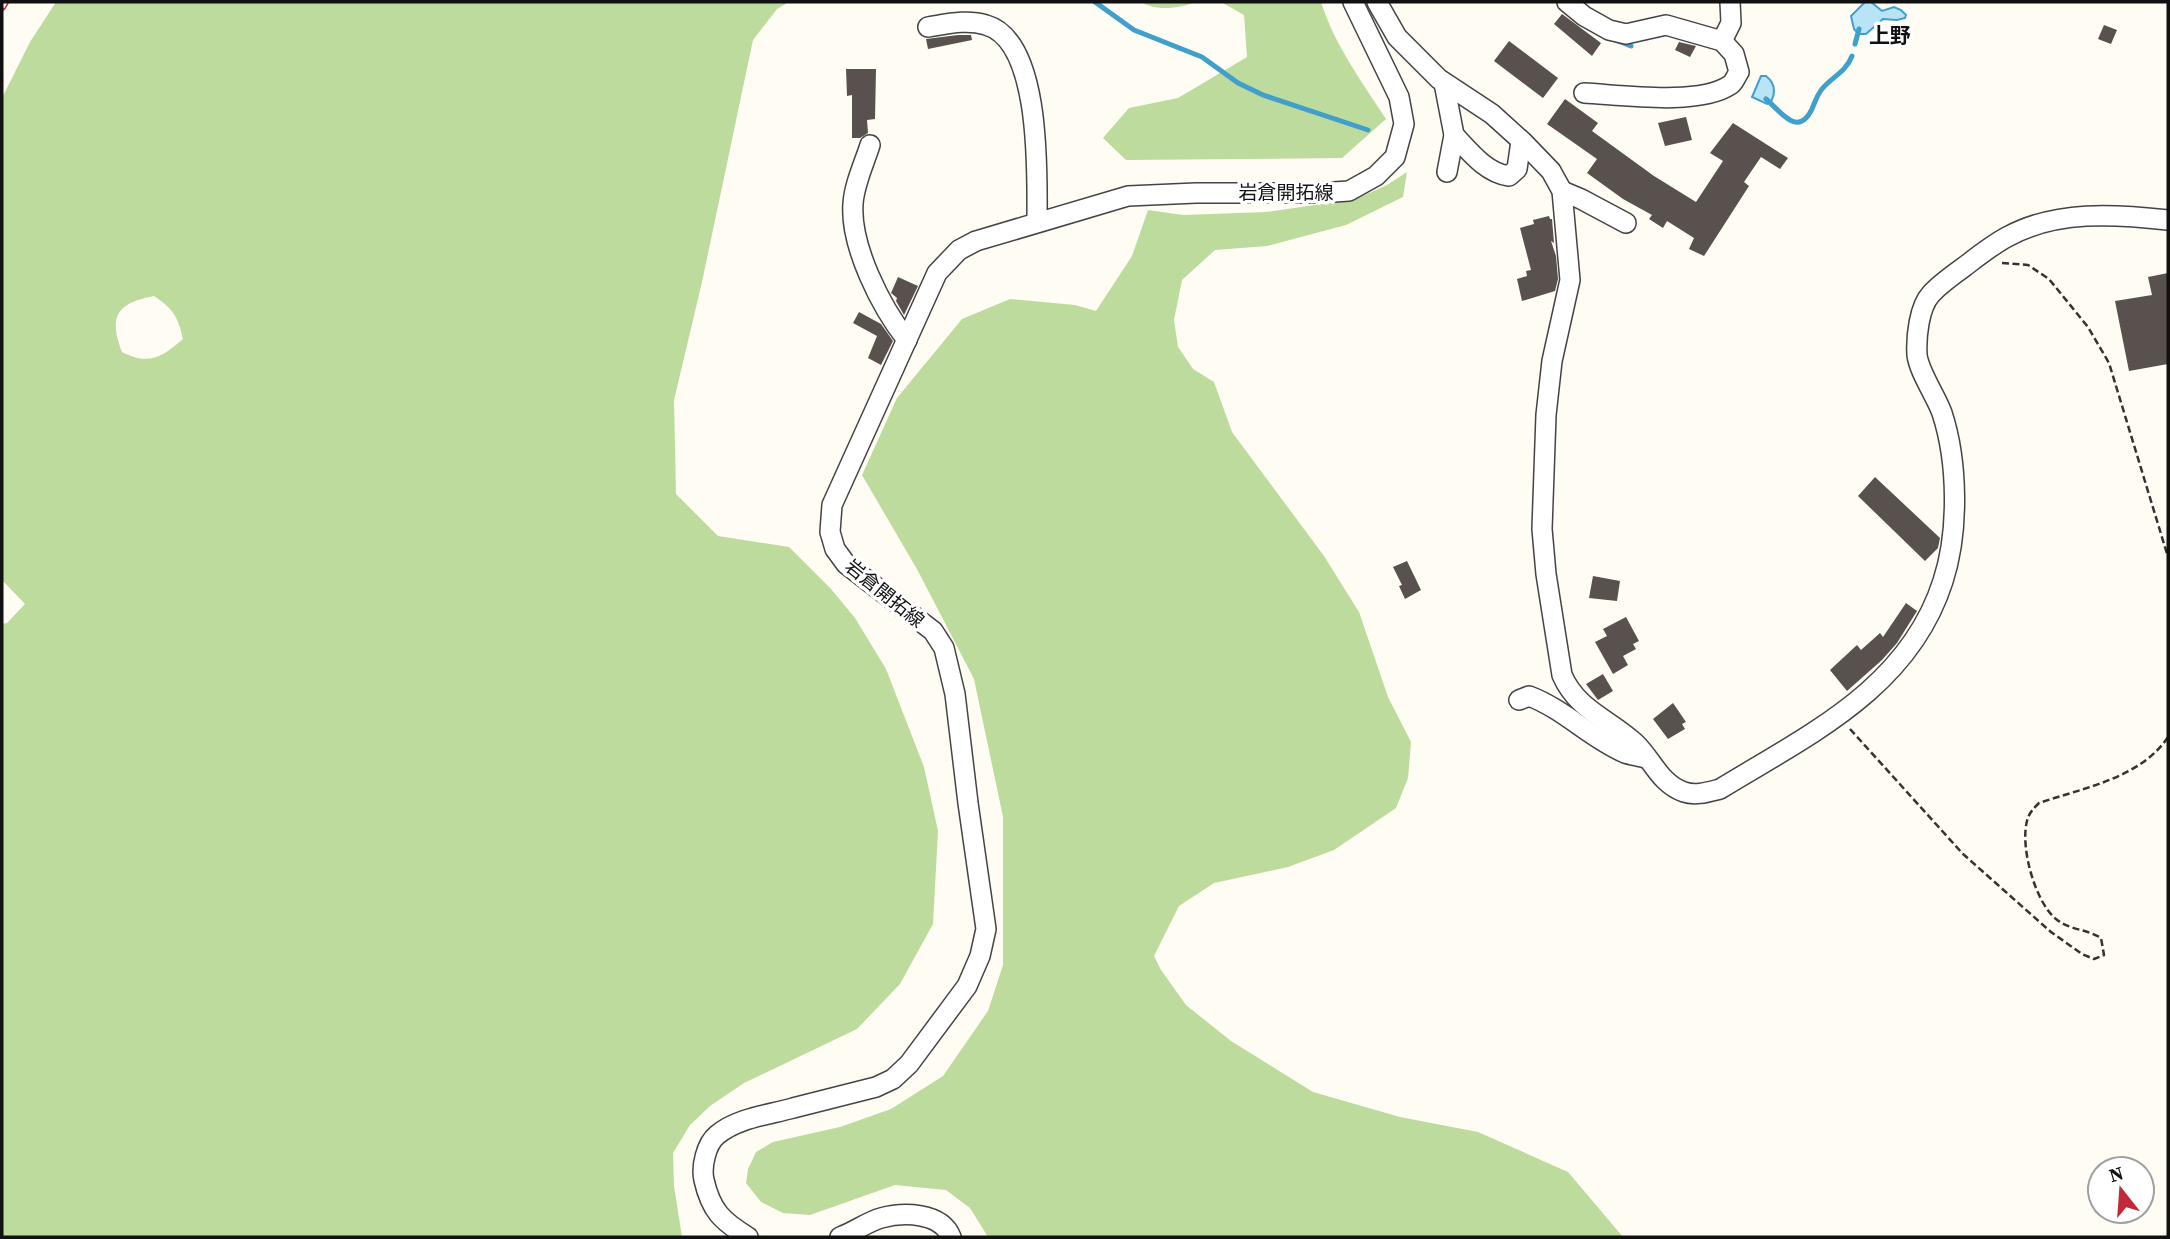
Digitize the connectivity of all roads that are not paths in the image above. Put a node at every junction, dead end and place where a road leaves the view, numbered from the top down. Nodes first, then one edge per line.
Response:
1 (1353, 2) edge
2 (1377, 2) edge
3 (1567, 2) edge
4 (1730, 2) edge
5 (928, 27) dead end
6 (1722, 41) junction
7 (1444, 83) junction
8 (1584, 93) dead end
9 (1454, 135) junction
10 (1521, 141) junction
11 (870, 145) dead end
12 (1447, 172) dead end
13 (1562, 191) junction
14 (2168, 220) edge
15 (1037, 222) junction
16 (1626, 223) dead end
17 (907, 340) junction
18 (1519, 700) dead end
19 (1646, 758) junction
20 (748, 1237) edge
21 (840, 1237) edge
22 (951, 1237) edge

1 - 15 street, 岩倉開拓線
2 - 7 street
3 - 6 street
4 - 6 street
5 - 15 street
6 - 8 street
7 - 9 street
7 - 10 street
9 - 10 street
9 - 12 street
10 - 13 street
11 - 17 street
13 - 16 street
13 - 19 street
14 - 19 street
15 - 17 street, 岩倉開拓線
17 - 20 street, 岩倉開拓線
18 - 19 street
21 - 22 street

